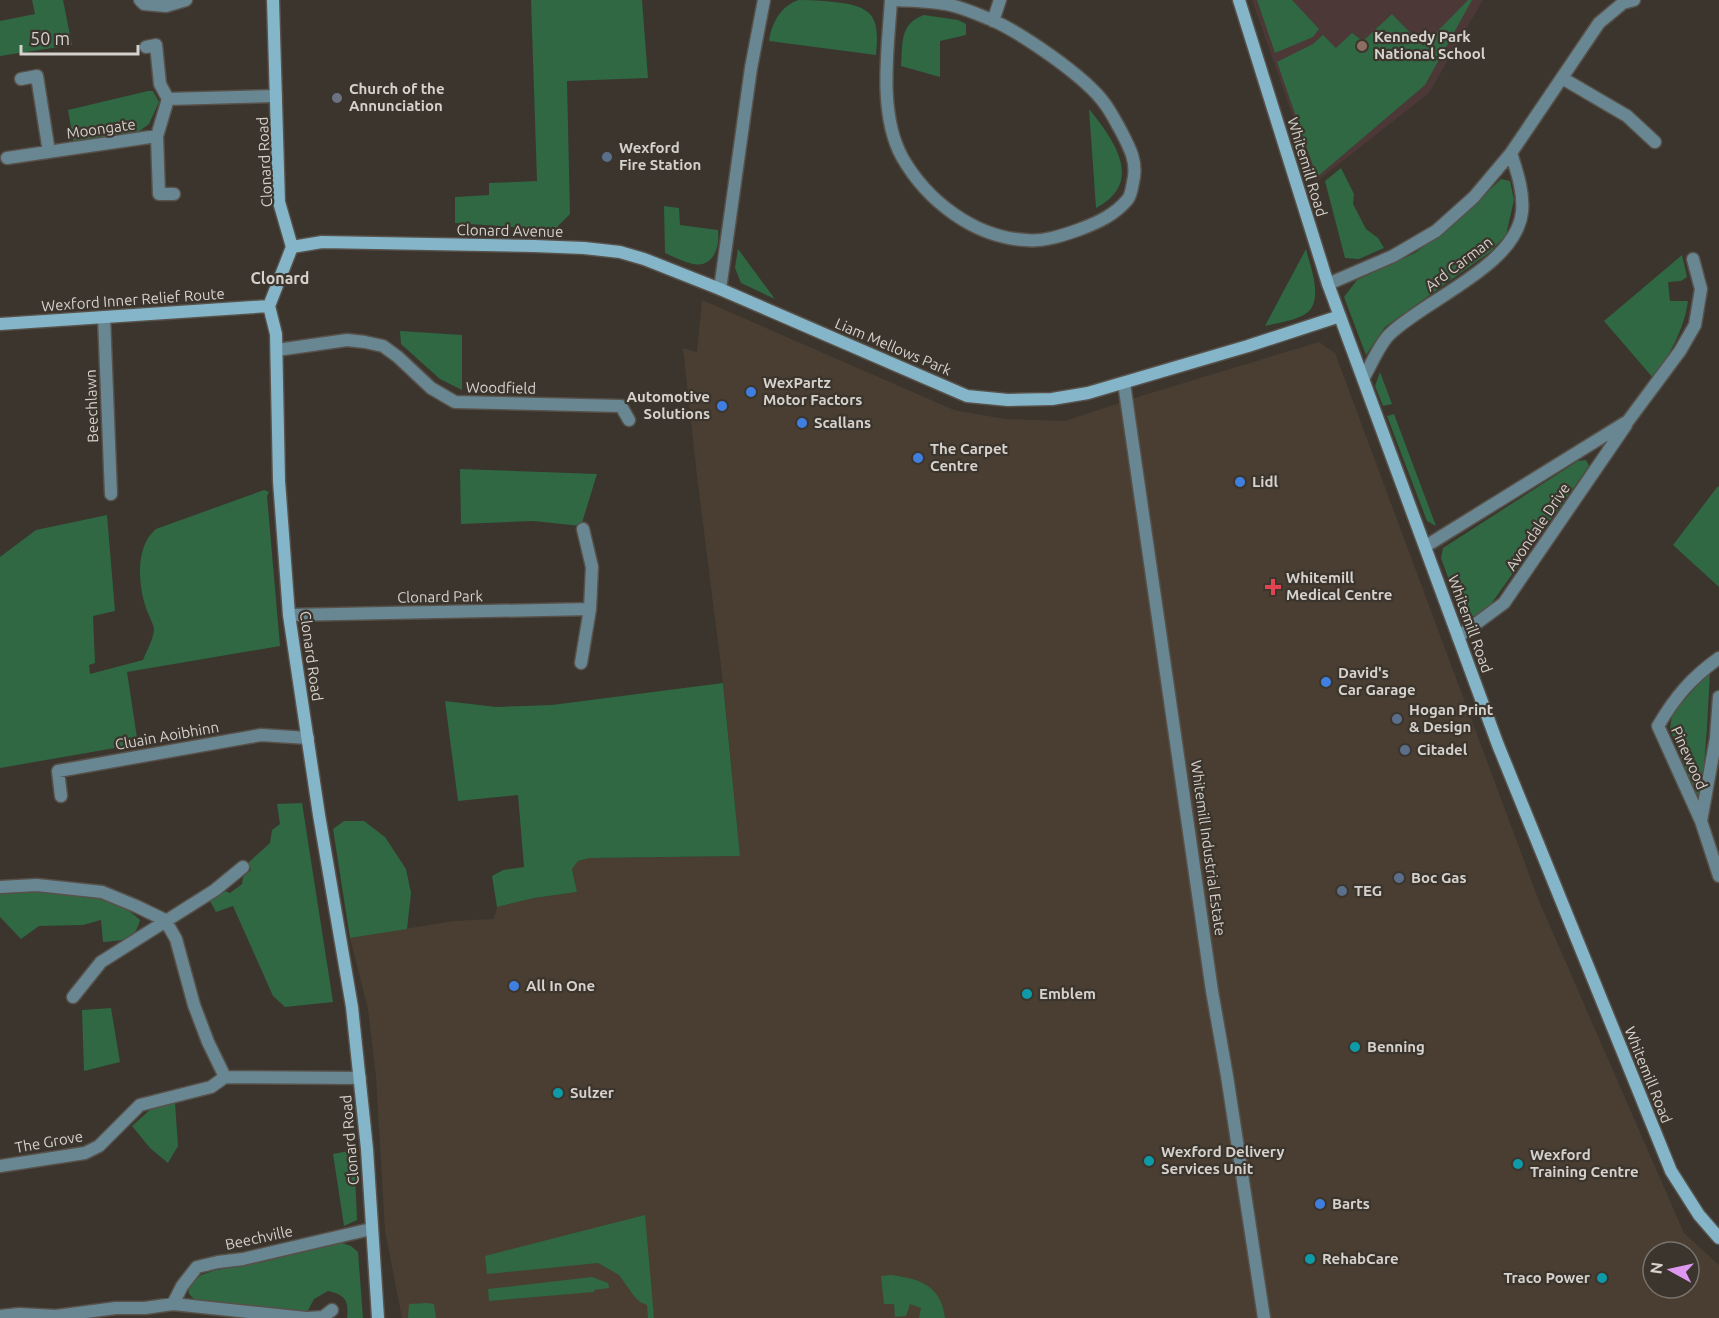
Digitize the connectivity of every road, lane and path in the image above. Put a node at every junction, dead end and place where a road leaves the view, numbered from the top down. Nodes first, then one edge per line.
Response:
1 (140, 0) edge
2 (186, 0) edge
3 (273, 0) edge
4 (764, 0) edge
5 (893, 0) edge
6 (1000, 0) edge
7 (1239, 0) edge
8 (1634, 0) edge
9 (951, 2) edge
10 (993, 21) junction
11 (146, 47) dead end
12 (1562, 78) junction
13 (21, 80) dead end
14 (276, 96) junction
15 (168, 99) junction
16 (157, 136) junction
17 (1655, 142) dead end
18 (50, 152) junction
19 (1511, 153) junction
20 (7, 158) dead end
21 (174, 194) dead end
22 (292, 247) junction
23 (1693, 259) dead end
24 (1328, 284) junction
25 (720, 289) junction
26 (269, 306) junction
27 (1340, 316) junction
28 (104, 317) junction
29 (0, 324) edge
30 (277, 350) junction
31 (1364, 377) junction
32 (1124, 383) junction
33 (629, 420) dead end
34 (1628, 421) junction
35 (111, 494) dead end
36 (583, 529) dead end
37 (1426, 546) junction
38 (590, 609) junction
39 (289, 615) junction
40 (1458, 637) junction
41 (1719, 658) edge
42 (581, 663) dead end
43 (1719, 697) edge
44 (308, 738) junction
45 (1717, 738) edge
46 (61, 796) dead end
47 (1701, 821) junction
48 (243, 867) dead end
49 (1719, 876) edge
50 (0, 887) edge
51 (165, 920) junction
52 (73, 997) dead end
53 (225, 1077) junction
54 (360, 1078) junction
55 (0, 1166) edge
56 (371, 1229) junction
57 (1719, 1238) edge
58 (173, 1304) junction
59 (332, 1310) dead end
60 (0, 1316) edge
61 (307, 1318) edge
62 (378, 1318) edge
63 (1263, 1318) edge

1 - 2 street
3 - 14 street, Clonard Road
4 - 25 street
5 - 9 street
5 - 10 street
6 - 10 street
7 - 24 street, Whitemill Road
8 - 12 street
9 - 10 street
11 - 15 street
12 - 17 street
12 - 19 street
13 - 18 street, Moongate
14 - 15 street
14 - 22 street, Clonard Road
15 - 16 street, Moongate
16 - 18 street, Moongate
16 - 21 street, Moongate
18 - 20 street, Moongate
19 - 24 street
19 - 31 street, Ard Carman
22 - 25 street, Clonard Avenue
22 - 26 street
23 - 34 street, Avondale Drive
24 - 27 street, Whitemill Road
25 - 32 street, Liam Mellows Park
26 - 28 street, Wexford Inner Relief Route
26 - 30 street, Clonard Road
27 - 31 street, Whitemill Road
27 - 32 street, Liam Mellows Park
28 - 29 street, Wexford Inner Relief Route
28 - 35 street, Beechlawn
30 - 33 street, Woodfield
30 - 39 street, Clonard Road
31 - 37 street, Whitemill Road
32 - 63 street, Whitemill Industrial Estate
34 - 37 street, Avondale Drive
34 - 40 street, Avondale Drive
36 - 38 street
37 - 40 street, Whitemill Road
38 - 39 street, Clonard Park
38 - 42 street
39 - 44 street, Clonard Road
40 - 57 street, Whitemill Road
41 - 47 street, Pinewood
43 - 45 street, Pinewood
44 - 46 street, Cluain Aoibhinn
44 - 54 street, Clonard Road
45 - 47 street, Pinewood
47 - 49 street, Pinewood
48 - 51 street
50 - 51 street
51 - 52 street
51 - 53 street
53 - 54 street, The Grove
53 - 55 street, The Grove
54 - 56 street, Clonard Road
56 - 58 street, Beechville
56 - 62 street, Clonard Road
58 - 60 street
58 - 61 street
59 - 61 street

